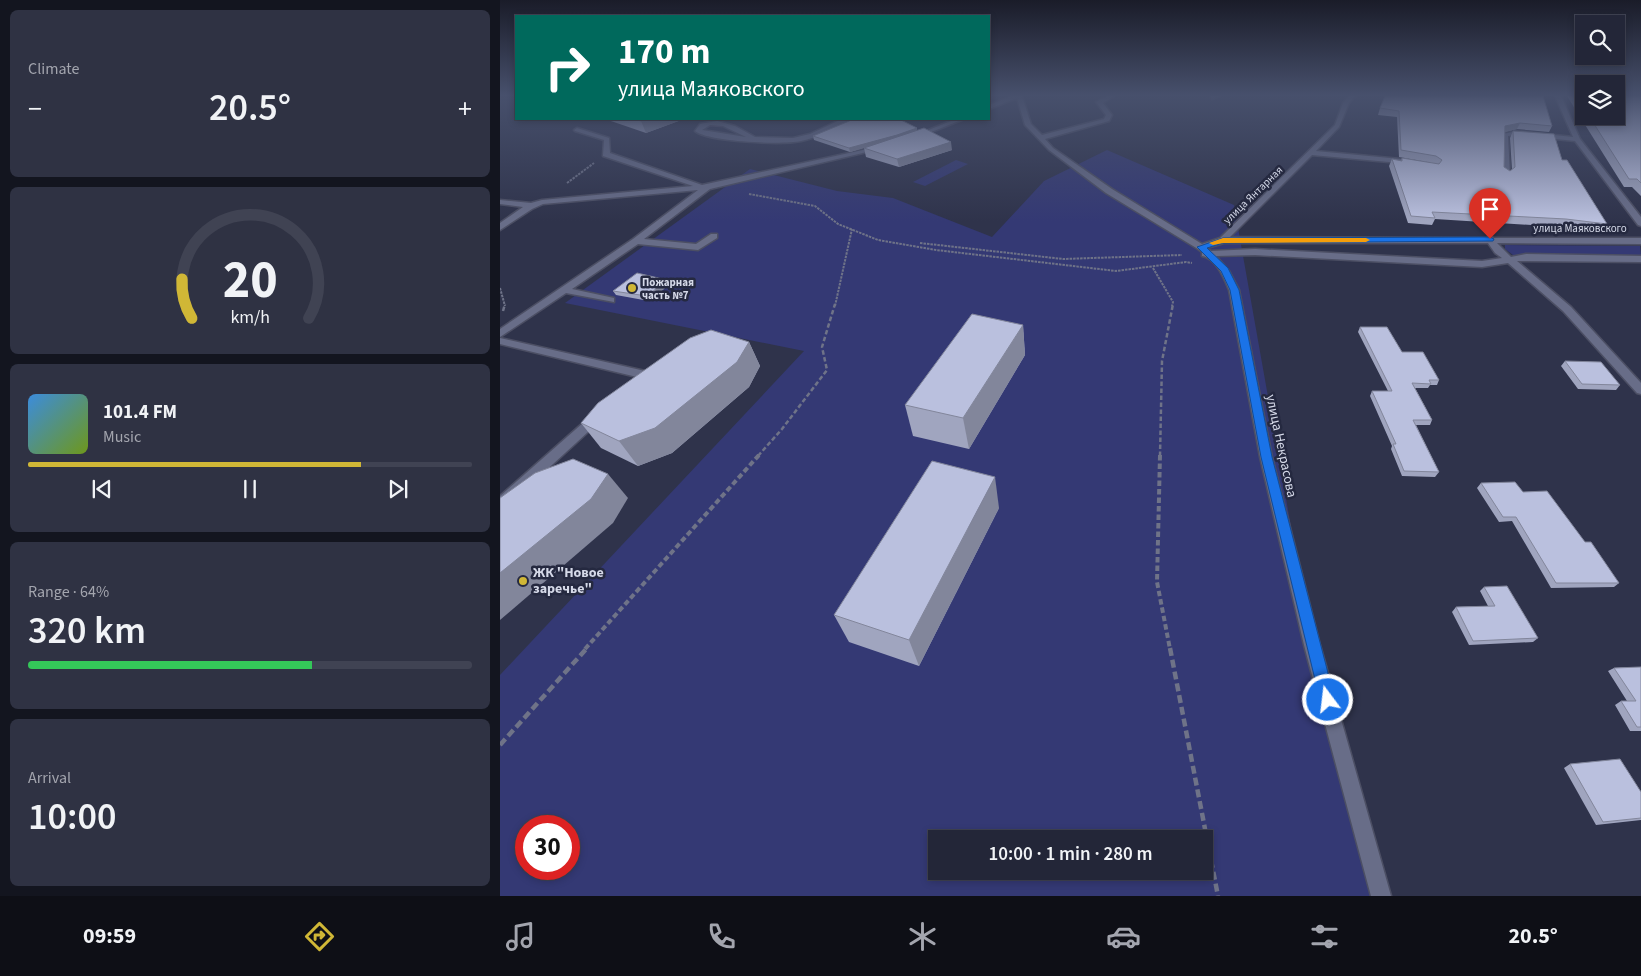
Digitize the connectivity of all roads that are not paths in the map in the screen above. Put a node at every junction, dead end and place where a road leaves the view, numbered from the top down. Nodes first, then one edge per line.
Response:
1 (603, 138) edge
2 (752, 138) edge
3 (802, 138) edge
4 (1040, 138) edge
5 (1326, 138) edge
6 (1505, 138) edge
7 (1565, 138) edge
8 (1577, 139) joint
9 (891, 145) edge
10 (1311, 153) junction
11 (1414, 164) edge
12 (1506, 174) edge
13 (707, 187) junction
14 (500, 202) edge
15 (536, 204) junction
16 (1641, 223) edge
17 (500, 227) edge
18 (714, 236) dead end
19 (1490, 239) junction
20 (1223, 240) junction
21 (636, 241) junction
22 (1641, 241) edge
23 (1203, 251) junction
24 (1641, 259) edge
25 (1510, 260) junction
26 (564, 290) junction
27 (610, 300) dead end
28 (500, 334) edge
29 (500, 340) edge
30 (631, 388) edge
31 (1641, 390) edge
32 (602, 414) edge
33 (500, 504) edge
34 (1381, 896) edge

1 - 13 street
2 - 3 street
4 - 23 street, улица Некрасова
5 - 10 street, улица Янтарная
6 - 12 street
7 - 8 street
8 - 16 street
9 - 13 street
10 - 11 street
10 - 20 street, улица Янтарная
13 - 15 street
13 - 21 street
14 - 15 street
15 - 17 street
18 - 21 street
19 - 20 street, улица Маяковского
19 - 22 street, улица Маяковского
19 - 25 street
20 - 23 street, улица Маяковского
21 - 26 street
23 - 25 street
23 - 34 street, улица Некрасова
24 - 25 street
25 - 31 street
26 - 27 street
26 - 28 street
29 - 30 street
32 - 33 street

